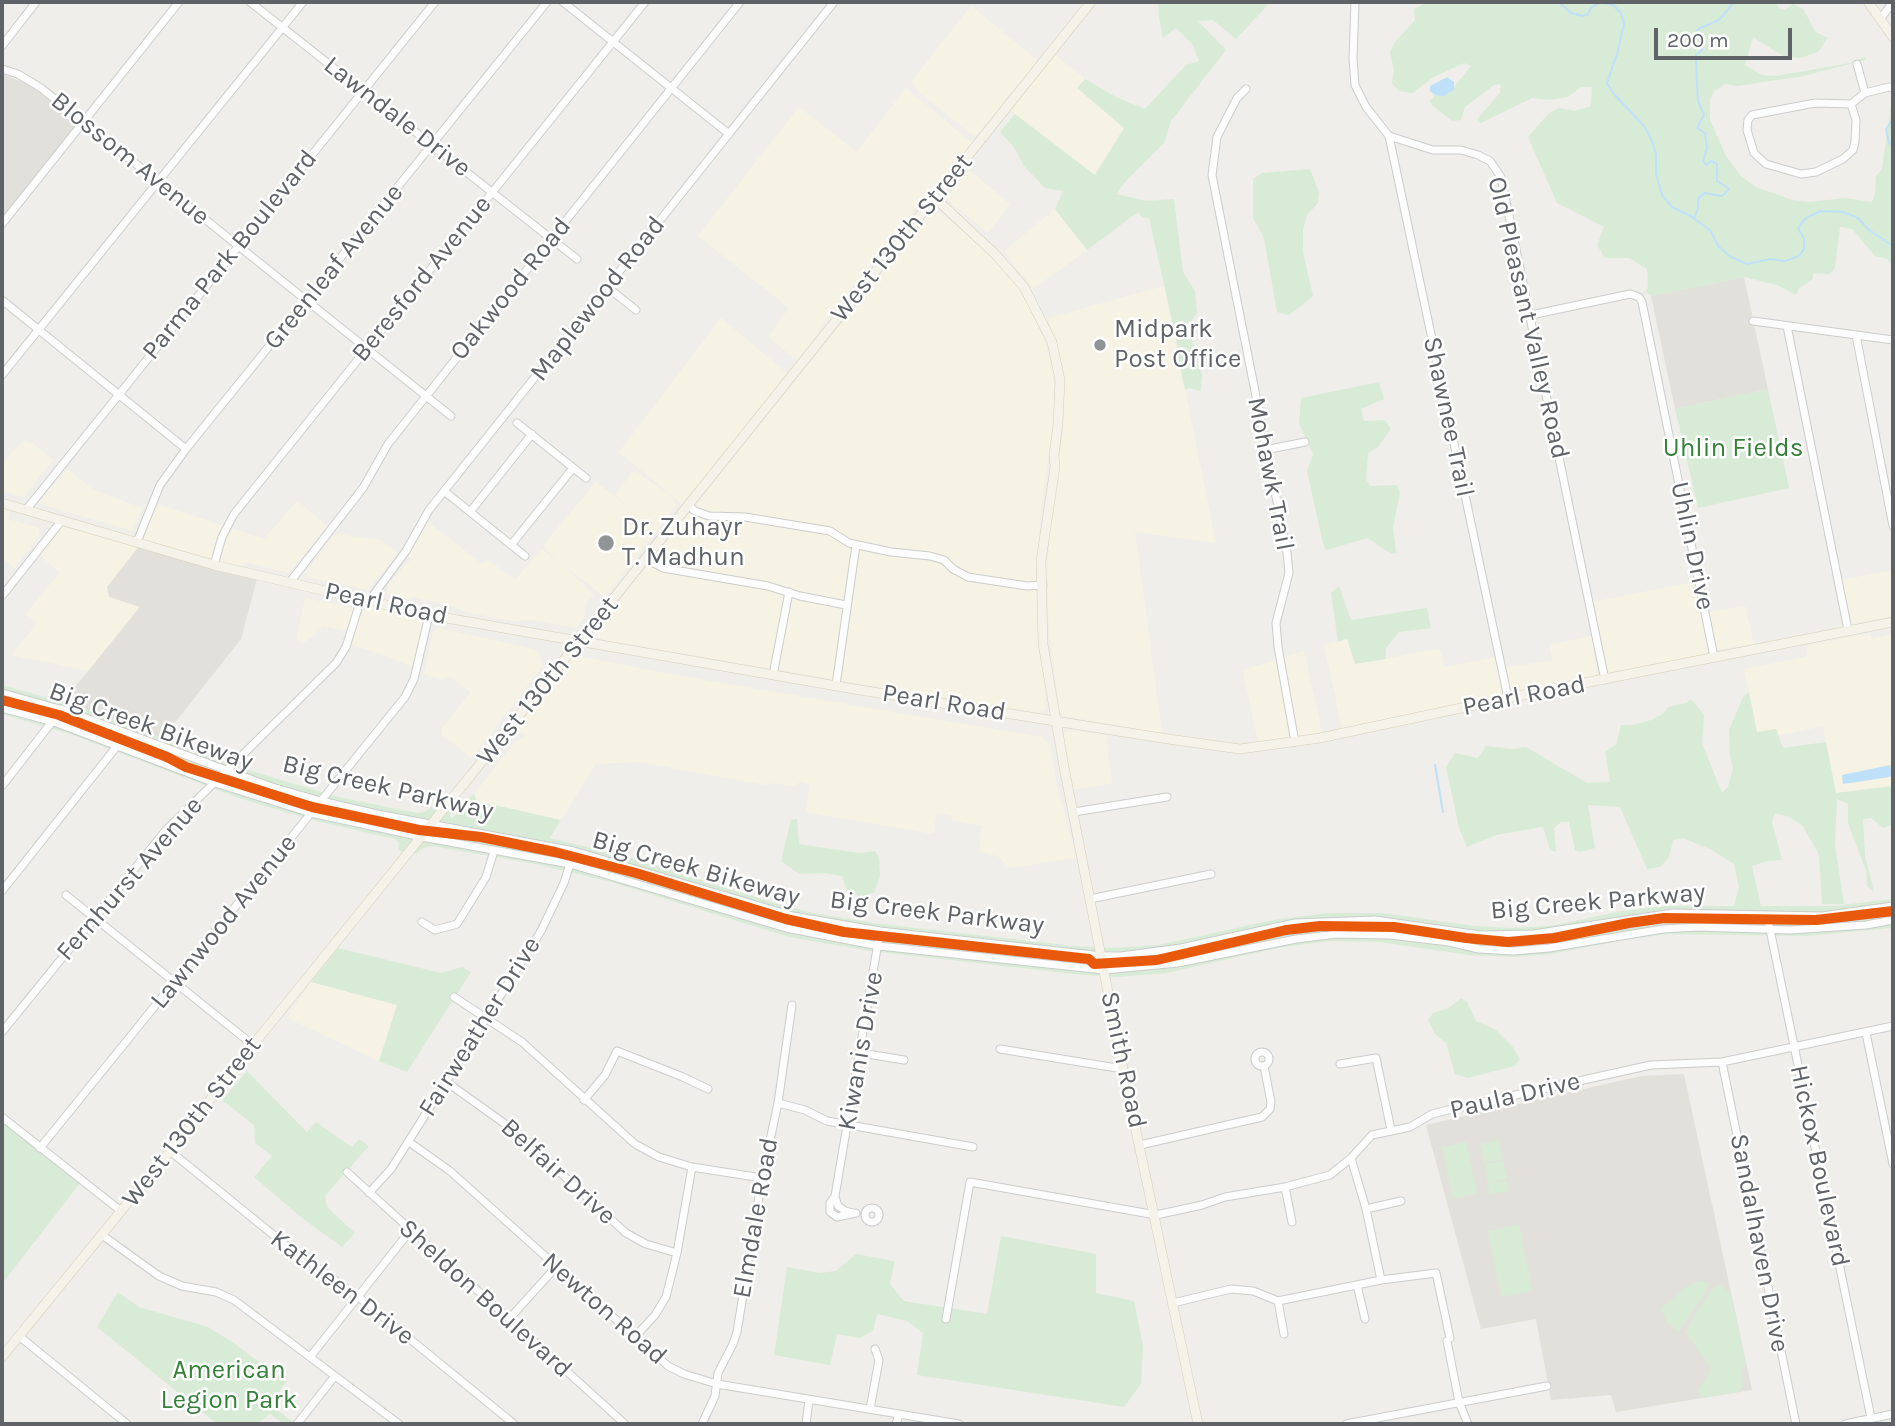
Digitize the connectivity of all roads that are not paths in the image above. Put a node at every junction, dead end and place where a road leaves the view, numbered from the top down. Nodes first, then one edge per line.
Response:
1 (36, 2) edge
2 (179, 2) edge
3 (250, 2) edge
4 (303, 2) edge
5 (435, 2) edge
6 (547, 2) edge
7 (563, 2) edge
8 (645, 2) edge
9 (740, 2) edge
10 (834, 2) edge
11 (1091, 2) edge
12 (1355, 2) edge
13 (1868, 2) edge
14 (1893, 2) edge
15 (1881, 18) junction
16 (282, 27) junction
17 (1893, 37) edge
18 (613, 42) junction
19 (2, 46) edge
20 (1857, 64) dead end
21 (2, 69) edge
22 (1892, 85) edge
23 (672, 88) junction
24 (1246, 89) dead end
25 (363, 90) junction
26 (1865, 93) junction
27 (1851, 104) junction
28 (84, 122) junction
29 (729, 134) junction
30 (1389, 136) junction
31 (433, 145) junction
32 (158, 181) junction
33 (491, 192) junction
34 (935, 198) junction
35 (2, 224) edge
36 (551, 238) junction
37 (238, 246) junction
38 (577, 260) dead end
39 (607, 287) junction
40 (2, 300) edge
41 (307, 302) junction
42 (636, 310) dead end
43 (1531, 315) junction
44 (1754, 321) dead end
45 (1787, 326) junction
46 (38, 330) junction
47 (1856, 335) junction
48 (1893, 340) edge
49 (365, 349) junction
50 (2, 375) edge
51 (118, 394) junction
52 (425, 396) junction
53 (451, 416) dead end
54 (517, 423) dead end
55 (532, 434) junction
56 (1305, 442) dead end
57 (186, 449) junction
58 (1265, 450) junction
59 (573, 468) junction
60 (586, 478) dead end
61 (444, 491) junction
62 (2, 503) edge
63 (688, 505) junction
64 (26, 510) junction
65 (470, 512) junction
66 (62, 520) junction
67 (1893, 526) edge
68 (137, 542) junction
69 (511, 545) junction
70 (856, 545) junction
71 (525, 555) dead end
72 (646, 559) junction
73 (214, 565) junction
74 (290, 582) junction
75 (1043, 585) junction
76 (789, 592) junction
77 (2, 596) edge
78 (365, 600) junction
79 (846, 605) junction
80 (429, 615) junction
81 (1893, 622) edge
82 (1848, 630) junction
83 (579, 642) junction
84 (1714, 657) junction
85 (773, 675) junction
86 (1605, 680) junction
87 (836, 685) junction
88 (2, 693) edge
89 (1508, 698) junction
90 (2, 708) edge
91 (62, 709) junction
92 (1056, 720) junction
93 (54, 722) junction
94 (1295, 742) junction
95 (117, 746) junction
96 (226, 770) junction
97 (215, 783) junction
98 (2, 786) edge
99 (1167, 797) dead end
100 (321, 801) junction
101 (1074, 812) junction
102 (311, 813) junction
103 (433, 824) junction
104 (422, 837) junction
105 (494, 851) junction
106 (574, 851) junction
107 (570, 864) junction
108 (1211, 874) dead end
109 (2, 891) edge
110 (66, 895) dead end
111 (1090, 898) junction
112 (1893, 906) edge
113 (1767, 915) junction
114 (93, 918) junction
115 (1893, 920) edge
116 (422, 922) dead end
117 (1770, 929) junction
118 (880, 931) junction
119 (1481, 935) junction
120 (879, 946) junction
121 (1479, 949) junction
122 (1102, 956) junction
123 (1104, 970) junction
124 (174, 983) junction
125 (454, 997) dead end
126 (792, 1005) dead end
127 (486, 1017) junction
128 (1893, 1026) edge
129 (2, 1032) edge
130 (1866, 1032) junction
131 (253, 1045) junction
132 (1795, 1046) junction
133 (1000, 1049) dead end
134 (861, 1053) junction
135 (904, 1060) dead end
136 (1723, 1062) junction
137 (1340, 1064) dead end
138 (1264, 1066) dead end
139 (1124, 1069) junction
140 (445, 1081) junction
141 (708, 1089) dead end
142 (584, 1100) junction
143 (778, 1103) junction
144 (2, 1117) edge
145 (848, 1125) junction
146 (1391, 1130) junction
147 (409, 1142) junction
148 (1140, 1143) junction
149 (40, 1147) junction
150 (973, 1147) dead end
151 (170, 1151) junction
152 (1351, 1158) junction
153 (1893, 1164) edge
154 (692, 1167) junction
155 (347, 1172) dead end
156 (762, 1178) junction
157 (1285, 1187) junction
158 (369, 1192) junction
159 (1401, 1202) dead end
160 (1366, 1209) junction
161 (121, 1211) junction
162 (860, 1214) dead end
163 (1156, 1215) junction
164 (1292, 1222) dead end
165 (410, 1231) junction
166 (102, 1235) junction
167 (677, 1253) junction
168 (556, 1267) junction
169 (1381, 1280) junction
170 (1357, 1285) junction
171 (357, 1296) junction
172 (1278, 1301) junction
173 (1174, 1303) junction
174 (1365, 1318) dead end
175 (509, 1319) junction
176 (946, 1320) dead end
177 (1284, 1334) dead end
178 (19, 1336) junction
179 (635, 1337) junction
180 (875, 1349) dead end
181 (2, 1357) edge
182 (310, 1357) junction
183 (335, 1376) junction
184 (717, 1384) junction
185 (1547, 1386) dead end
186 (809, 1400) junction
187 (1459, 1402) junction
188 (870, 1409) junction
189 (899, 1414) junction
190 (1893, 1414) edge
191 (1871, 1418) junction
192 (127, 1424) edge
193 (297, 1424) edge
194 (399, 1424) edge
195 (514, 1424) edge
196 (625, 1424) edge
197 (702, 1424) edge
198 (806, 1424) edge
199 (896, 1424) edge
200 (959, 1424) edge
201 (1198, 1424) edge
202 (1346, 1424) edge
203 (1468, 1424) edge
204 (1796, 1424) edge
205 (1845, 1424) edge

1 - 19 street
2 - 28 street
3 - 16 street, Lawndale Drive
4 - 16 street
5 - 25 street, Parma Park Boulevard
6 - 31 street, Greenleaf Avenue
7 - 18 street
8 - 18 street, Beresford Avenue
9 - 23 street, Oakwood Road
10 - 29 street, Maplewood Road
11 - 34 main road, West 130th Street
12 - 30 street
13 - 15 main road
14 - 15 street
15 - 17 main road
16 - 25 street, Lawndale Drive
16 - 32 street
18 - 23 street
18 - 33 street, Beresford Avenue
20 - 26 street
21 - 28 street, Blossom Avenue
22 - 26 street
23 - 29 street
23 - 36 street, Oakwood Road
24 - 58 street, Mohawk Trail
25 - 31 street, Lawndale Drive
25 - 37 street, Parma Park Boulevard
26 - 27 street
27 - 27 street
28 - 32 street, Blossom Avenue
28 - 35 street
29 - 39 street, Maplewood Road
30 - 43 street, Old Pleasant Valley Road
30 - 89 street, Shawnee Trail
31 - 33 street, Lawndale Drive
31 - 41 street, Greenleaf Avenue
32 - 37 street, Blossom Avenue
32 - 46 street
33 - 36 street, Lawndale Drive
33 - 49 street, Beresford Avenue
34 - 63 main road, West 130th Street
34 - 75 main road, Smith Road
36 - 38 street, Lawndale Drive
36 - 52 street, Oakwood Road
37 - 41 street, Blossom Avenue
37 - 51 street, Parma Park Boulevard
39 - 42 street
39 - 61 street, Maplewood Road
40 - 46 street
41 - 49 street, Blossom Avenue
41 - 57 street, Greenleaf Avenue
43 - 84 street, Uhlin Drive
43 - 86 street, Old Pleasant Valley Road
44 - 45 street
45 - 47 street
45 - 82 street
46 - 50 street
46 - 51 street
47 - 48 street
47 - 67 street
49 - 52 street, Blossom Avenue
49 - 73 street, Beresford Avenue
51 - 57 street
51 - 64 street, Parma Park Boulevard
52 - 53 street, Blossom Avenue
52 - 74 street, Oakwood Road
54 - 55 street
55 - 59 street
55 - 65 street
56 - 58 street
57 - 68 street, Greenleaf Avenue
58 - 94 street, Mohawk Trail
59 - 60 street
59 - 69 street
61 - 65 street
61 - 78 street, Maplewood Road
62 - 64 main road, Pearl Road
63 - 70 street
63 - 72 main road, West 130th Street
64 - 66 main road, Pearl Road
65 - 69 street
66 - 68 main road, Pearl Road
66 - 77 street
68 - 73 main road, Pearl Road
69 - 71 street
70 - 75 street
70 - 79 street
72 - 76 street
72 - 83 main road, West 130th Street
73 - 74 main road, Pearl Road
74 - 78 main road, Pearl Road
75 - 92 main road, Smith Road
76 - 79 street
76 - 85 street
78 - 80 main road, Pearl Road
78 - 96 street, Fernhurst Avenue
79 - 87 street
80 - 83 main road, Pearl Road
80 - 100 street, Lawnwood Avenue
81 - 82 main road, Pearl Road
82 - 84 main road, Pearl Road
83 - 85 main road, Pearl Road
83 - 103 main road, West 130th Street
84 - 86 main road, Pearl Road
85 - 87 main road, Pearl Road
86 - 89 main road, Pearl Road
87 - 92 main road, Pearl Road
88 - 91 street, Big Creek Parkway
89 - 94 main road, Pearl Road
90 - 93 street, Big Creek Parkway
91 - 93 street
91 - 96 street, Big Creek Parkway
92 - 94 main road, Pearl Road
92 - 101 main road, Smith Road
93 - 95 street, Big Creek Parkway
93 - 98 street
95 - 97 street, Big Creek Parkway
95 - 109 street
96 - 97 street, Fernhurst Avenue
96 - 100 street, Big Creek Parkway
97 - 102 street, Big Creek Parkway
97 - 114 street, Fernhurst Avenue
99 - 101 street
100 - 102 street, Lawnwood Avenue
100 - 103 street, Big Creek Parkway
101 - 111 main road, Smith Road
102 - 104 street, Big Creek Parkway
102 - 124 street, Lawnwood Avenue
103 - 104 main road, West 130th Street
103 - 106 street, Big Creek Parkway
104 - 105 street, Big Creek Parkway
104 - 131 main road, West 130th Street
105 - 107 street, Big Creek Parkway
105 - 116 street
106 - 107 street, Fairweather Drive
106 - 118 street, Big Creek Parkway
107 - 120 street, Big Creek Parkway
107 - 127 street, Fairweather Drive
108 - 111 street
110 - 114 street
111 - 122 main road, Smith Road
112 - 113 street, Big Creek Parkway
113 - 117 street, Hickox Boulevard
113 - 119 street, Big Creek Parkway
114 - 124 street
114 - 129 street, Fernhurst Avenue
115 - 117 street, Big Creek Parkway
117 - 121 street, Big Creek Parkway
117 - 132 street, Hickox Boulevard
118 - 120 street, Kiwanis Drive
118 - 122 street, Big Creek Parkway
119 - 121 street
119 - 122 street, Big Creek Parkway
120 - 123 street, Big Creek Parkway
120 - 134 street, Kiwanis Drive
121 - 123 street, Big Creek Parkway
122 - 123 main road, Smith Road
123 - 139 main road, Smith Road
124 - 131 street
124 - 149 street, Lawnwood Avenue
125 - 127 street
126 - 143 street, Elmdale Road
127 - 140 street, Fairweather Drive
127 - 142 street
128 - 130 street, Paula Drive
130 - 132 street, Paula Drive
130 - 153 street
131 - 151 main road, West 130th Street
132 - 136 street, Paula Drive
132 - 191 street, Hickox Boulevard
133 - 139 street
134 - 135 street
134 - 145 street, Kiwanis Drive
136 - 146 street, Paula Drive
136 - 204 street, Sandalhaven Drive
137 - 146 street
138 - 148 street
139 - 148 main road, Smith Road
140 - 147 street, Fairweather Drive
140 - 167 street, Belfair Drive
141 - 142 street
142 - 154 street
143 - 145 street
143 - 156 street, Elmdale Road
144 - 149 street
145 - 150 street
145 - 162 street, Kiwanis Drive
146 - 152 street, Paula Drive
147 - 158 street, Fairweather Drive
147 - 168 street, Newton Road
148 - 163 main road, Smith Road
149 - 161 street
151 - 161 main road, West 130th Street
151 - 171 street, Kathleen Drive
152 - 157 street, Paula Drive
152 - 160 street
154 - 156 street
154 - 167 street
155 - 158 street, Sheldon Boulevard
156 - 184 street, Elmdale Road
157 - 163 street, Paula Drive
157 - 164 street
158 - 165 street, Sheldon Boulevard
159 - 160 street
160 - 169 street
161 - 166 main road, West 130th Street
163 - 173 main road, Smith Road
163 - 176 street
165 - 171 street
165 - 175 street, Sheldon Boulevard
166 - 178 main road, West 130th Street
166 - 182 street
167 - 179 street
168 - 175 street
168 - 179 street, Newton Road
169 - 170 street
169 - 187 street
170 - 172 street
170 - 174 street
171 - 182 street
171 - 195 street, Kathleen Drive
172 - 173 street
172 - 177 street
173 - 201 main road, Smith Road
175 - 196 street, Sheldon Boulevard
178 - 181 main road, West 130th Street
178 - 192 street
179 - 184 street, Newton Road
180 - 188 street
182 - 183 street
183 - 193 street
183 - 194 street
184 - 186 street, Newton Road
184 - 197 street, Elmdale Road
185 - 187 street
186 - 188 street, Newton Road
186 - 198 street
187 - 202 street
187 - 203 street
188 - 189 street, Newton Road
189 - 199 street
189 - 200 street, Newton Road
190 - 191 street
191 - 205 street

